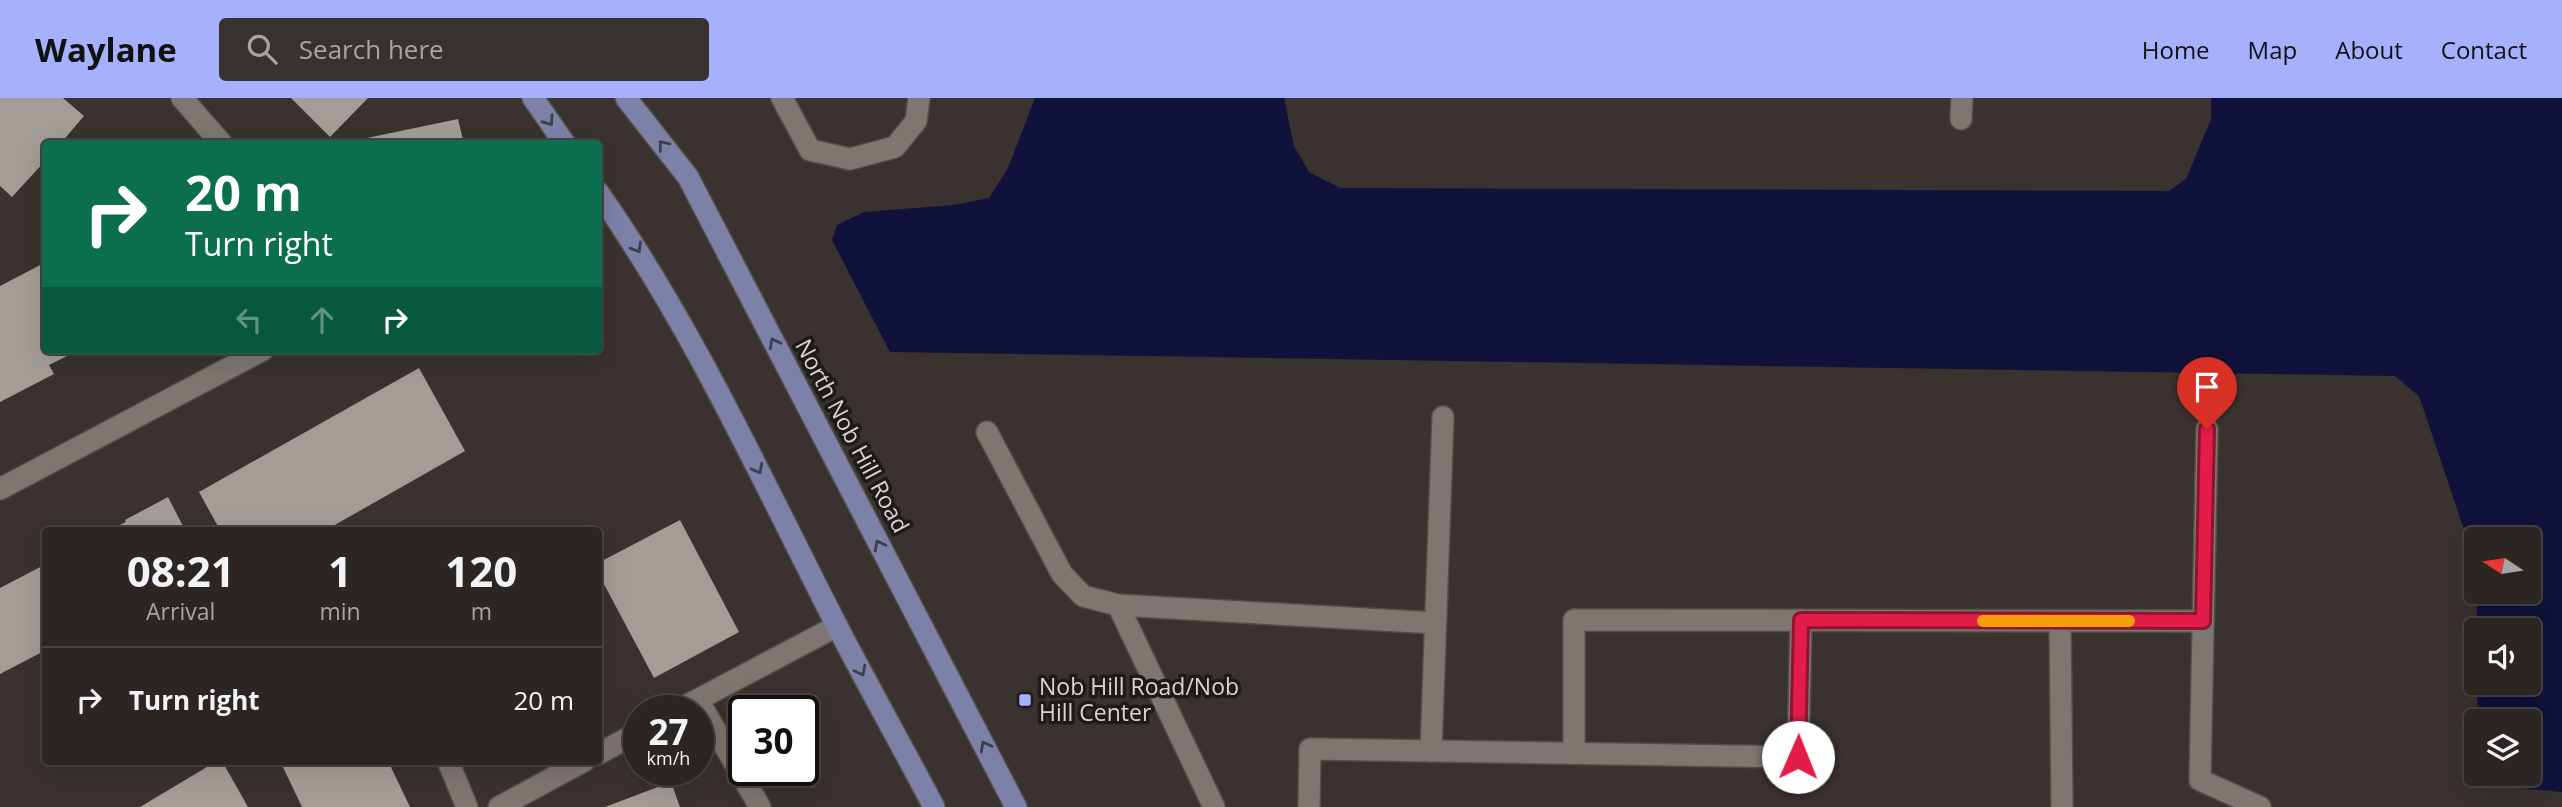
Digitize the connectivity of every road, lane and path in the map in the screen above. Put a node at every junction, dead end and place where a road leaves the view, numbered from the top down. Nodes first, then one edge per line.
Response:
1 (182, 98) edge
2 (533, 98) edge
3 (626, 98) edge
4 (782, 98) edge
5 (919, 98) edge
6 (219, 140) edge
7 (562, 140) edge
8 (602, 198) edge
9 (255, 354) edge
10 (1443, 418) dead end
11 (2207, 429) dead end
12 (987, 432) dead end
13 (0, 489) edge
14 (1118, 605) junction
15 (1801, 620) junction
16 (2060, 621) junction
17 (2203, 621) junction
18 (1435, 623) junction
19 (837, 626) junction
20 (707, 695) edge
21 (714, 728) edge
22 (623, 741) edge
23 (1431, 751) junction
24 (602, 752) edge
25 (1574, 753) junction
26 (450, 765) edge
27 (577, 765) edge
28 (467, 807) edge
29 (499, 807) edge
30 (760, 807) edge
31 (934, 807) edge
32 (1016, 807) edge
33 (1214, 807) edge
34 (1309, 807) edge
35 (2062, 807) edge
36 (2260, 807) edge

1 - 6 street
2 -> 7 main road
32 -> 3 main road, North Nob Hill Road
4 - 5 street
8 -> 19 main road
9 - 13 street
10 - 18 street
11 - 17 street
12 - 14 street
14 - 18 street
14 - 33 street
15 - 16 street
15 - 25 street
15 - 25 street
16 - 17 street
16 - 35 street
17 - 36 street
18 - 23 street
19 - 20 street
19 -> 31 main road
21 - 30 street
22 - 24 street
23 - 25 street
23 - 34 street
26 - 28 street
27 - 29 street

